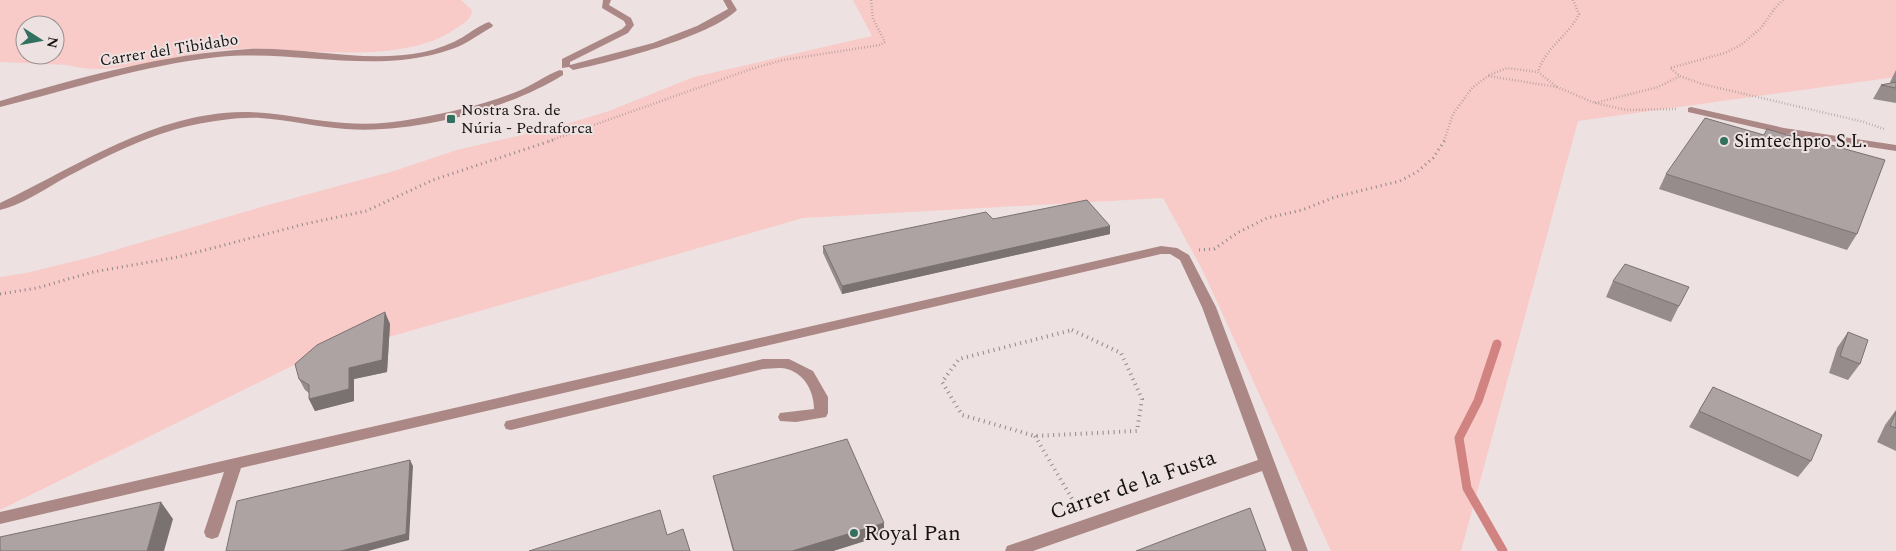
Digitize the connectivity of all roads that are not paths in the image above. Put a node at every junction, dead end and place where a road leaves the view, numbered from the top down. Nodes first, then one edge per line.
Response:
1 (607, 0) edge
2 (727, 0) edge
3 (489, 25) dead end
4 (566, 69) junction
5 (0, 104) edge
6 (1691, 110) road end
7 (1896, 148) edge
8 (0, 207) edge
9 (664, 364) junction
10 (670, 387) junction
11 (785, 417) dead end
12 (511, 425) dead end
13 (1268, 463) junction
14 (235, 464) junction
15 (0, 518) edge
16 (212, 532) dead end
17 (1013, 551) edge
18 (1300, 551) edge

1 - 4 street
2 - 4 street
3 - 5 street, Carrer del Tibidabo
4 - 8 street
6 - 7 street
9 - 10 street
9 - 13 street
9 - 14 street
10 - 11 street
10 - 12 street
13 - 17 street, Carrer de la Fusta
13 - 18 street
14 - 15 street
14 - 16 street

